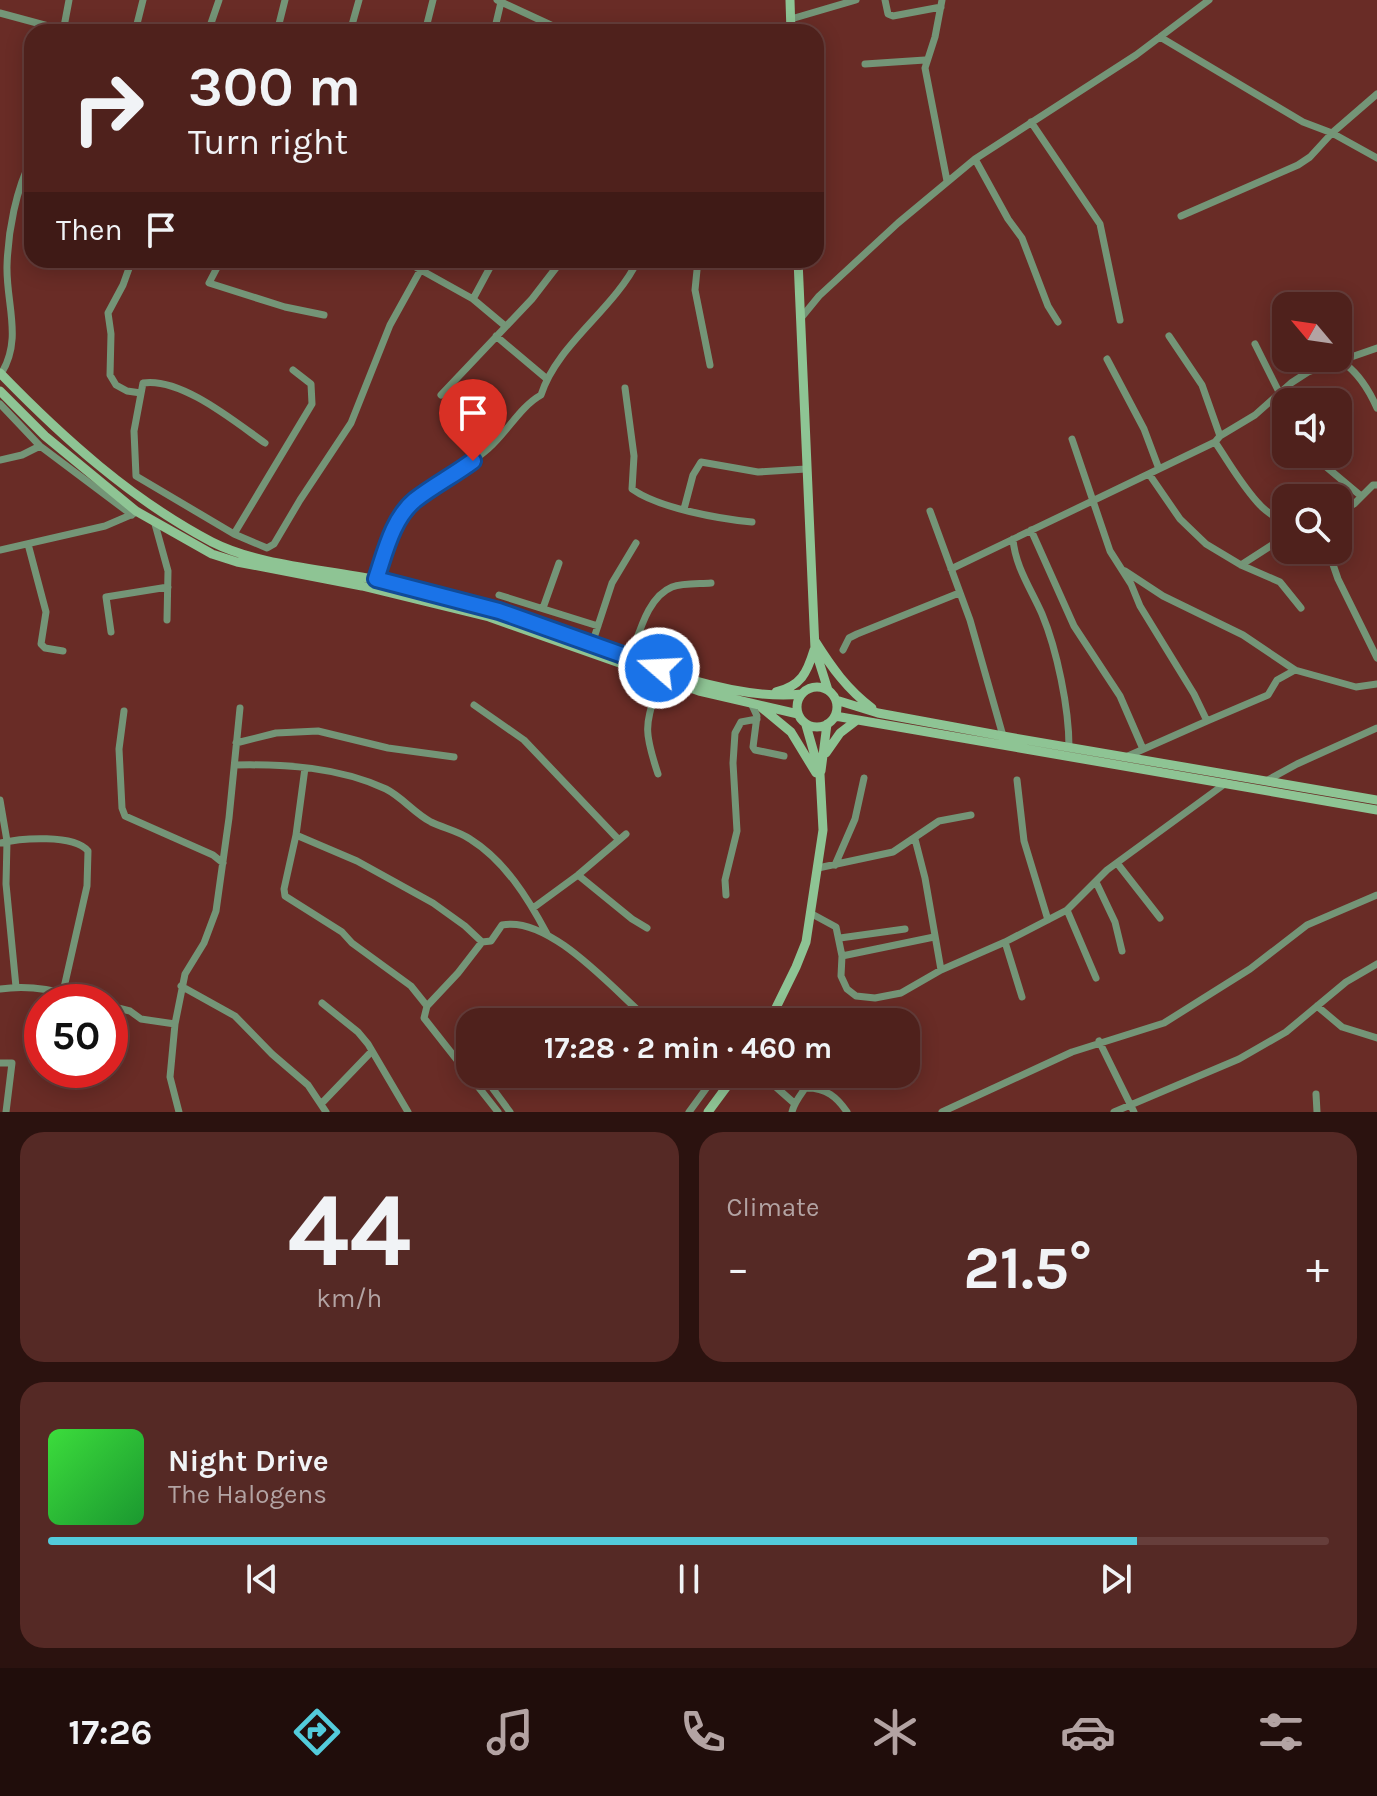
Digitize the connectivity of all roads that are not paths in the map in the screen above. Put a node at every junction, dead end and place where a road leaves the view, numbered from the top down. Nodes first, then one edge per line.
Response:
1 (69, 0) edge
2 (143, 0) edge
3 (219, 0) edge
4 (285, 0) edge
5 (359, 0) edge
6 (433, 0) edge
7 (790, 0) edge
8 (856, 0) edge
9 (885, 0) edge
10 (1209, 0) edge
11 (499, 1) edge
12 (942, 3) edge
13 (0, 13) edge
14 (791, 19) junction
15 (38, 24) edge
16 (64, 24) edge
17 (137, 24) edge
18 (211, 24) edge
19 (279, 24) edge
20 (352, 24) edge
21 (428, 24) edge
22 (495, 24) edge
23 (548, 24) edge
24 (791, 24) edge
25 (1160, 37) junction
26 (925, 60) junction
27 (865, 64) dead end
28 (1377, 94) edge
29 (1031, 122) junction
30 (1332, 133) junction
31 (1377, 158) edge
32 (975, 159) junction
33 (24, 174) edge
34 (947, 181) junction
35 (1181, 216) dead end
36 (129, 268) edge
37 (217, 268) edge
38 (490, 268) edge
39 (556, 268) edge
40 (634, 268) edge
41 (697, 268) edge
42 (798, 268) edge
43 (422, 269) joint
44 (473, 299) junction
45 (324, 315) dead end
46 (799, 320) junction
47 (1120, 320) dead end
48 (1058, 322) dead end
49 (504, 325) junction
50 (496, 336) junction
51 (1169, 336) dead end
52 (1255, 344) dead end
53 (1377, 348) edge
54 (1352, 357) edge
55 (1107, 359) dead end
56 (710, 365) dead end
57 (1352, 369) edge
58 (293, 370) dead end
59 (1308, 372) edge
60 (0, 374) edge
61 (547, 379) junction
62 (625, 388) dead end
63 (1276, 388) edge
64 (1287, 388) edge
65 (0, 391) edge
66 (141, 393) junction
67 (441, 395) dead end
68 (1272, 400) edge
69 (0, 404) edge
70 (1377, 408) edge
71 (1072, 439) dead end
72 (1217, 439) junction
73 (265, 443) dead end
74 (40, 446) junction
75 (0, 460) edge
76 (1328, 468) edge
77 (806, 469) junction
78 (1159, 469) junction
79 (1149, 474) junction
80 (1375, 485) edge
81 (1377, 495) edge
82 (1361, 496) junction
83 (1092, 501) junction
84 (1352, 503) edge
85 (684, 509) junction
86 (930, 511) dead end
87 (134, 513) junction
88 (1272, 514) edge
89 (752, 522) dead end
90 (155, 524) junction
91 (1031, 530) junction
92 (234, 534) junction
93 (1013, 539) junction
94 (636, 543) dead end
95 (28, 544) junction
96 (1272, 545) edge
97 (0, 550) edge
98 (559, 563) dead end
99 (1333, 564) edge
100 (1241, 565) junction
101 (951, 569) junction
102 (1122, 569) junction
103 (376, 579) junction
104 (711, 583) dead end
105 (168, 587) junction
106 (959, 593) junction
107 (499, 595) dead end
108 (543, 608) junction
109 (1301, 608) dead end
110 (167, 620) dead end
111 (598, 626) junction
112 (111, 632) dead end
113 (592, 644) junction
114 (815, 647) junction
115 (843, 650) dead end
116 (63, 651) dead end
117 (630, 658) junction
118 (1377, 658) edge
119 (1295, 670) junction
120 (660, 679) junction
121 (1377, 684) edge
122 (828, 690) junction
123 (804, 692) junction
124 (765, 694) junction
125 (836, 700) junction
126 (754, 704) junction
127 (474, 705) dead end
128 (240, 708) dead end
129 (124, 711) dead end
130 (878, 713) junction
131 (798, 714) junction
132 (835, 716) junction
133 (757, 719) junction
134 (857, 720) junction
135 (1207, 721) junction
136 (827, 724) junction
137 (806, 725) junction
138 (1377, 728) edge
139 (1003, 736) junction
140 (236, 743) junction
141 (1069, 747) junction
142 (1143, 749) junction
143 (784, 756) dead end
144 (824, 756) junction
145 (454, 757) dead end
146 (1126, 757) junction
147 (235, 765) junction
148 (305, 768) junction
149 (658, 774) dead end
150 (820, 778) junction
151 (864, 778) dead end
152 (1017, 780) dead end
153 (1266, 781) junction
154 (1226, 783) junction
155 (0, 800) edge
156 (1377, 800) edge
157 (1377, 810) edge
158 (971, 815) dead end
159 (296, 835) junction
160 (915, 839) junction
161 (3, 842) edge
162 (224, 853) junction
163 (213, 855) junction
164 (223, 863) junction
165 (1117, 863) junction
166 (835, 865) junction
167 (818, 868) junction
168 (578, 875) junction
169 (1096, 882) junction
170 (726, 895) dead end
171 (1377, 895) edge
172 (533, 908) junction
173 (1067, 910) junction
174 (812, 914) junction
175 (1160, 918) dead end
176 (1048, 920) junction
177 (647, 928) dead end
178 (905, 929) dead end
179 (547, 934) junction
180 (934, 937) junction
181 (840, 938) junction
182 (482, 942) junction
183 (1005, 942) junction
184 (1122, 951) dead end
185 (842, 956) junction
186 (1377, 964) edge
187 (941, 970) junction
188 (1096, 978) dead end
189 (65, 984) edge
190 (181, 986) junction
191 (16, 987) junction
192 (24, 988) edge
193 (0, 989) edge
194 (1022, 997) dead end
195 (322, 1003) dead end
196 (427, 1006) junction
197 (1317, 1006) junction
198 (635, 1008) edge
199 (776, 1008) edge
200 (128, 1010) edge
201 (175, 1024) junction
202 (1377, 1038) edge
203 (1099, 1041) junction
204 (372, 1051) junction
205 (0, 1063) edge
206 (492, 1088) edge
207 (706, 1088) edge
208 (727, 1088) edge
209 (774, 1088) edge
210 (807, 1088) joint
211 (1316, 1094) dead end
212 (793, 1108) edge
213 (1132, 1108) edge
214 (322, 1109) edge
215 (6, 1112) edge
216 (179, 1112) edge
217 (408, 1112) edge
218 (498, 1112) edge
219 (510, 1112) edge
220 (689, 1112) edge
221 (708, 1112) edge
222 (847, 1112) edge
223 (942, 1112) edge
224 (1114, 1112) edge
225 (1317, 1112) edge

1 - 16 street
2 - 17 street
3 - 18 street
4 - 19 street
5 - 20 street
6 - 21 street
7 - 14 main road
8 - 14 street
9 - 12 street
10 - 25 street
11 - 22 street
11 - 23 street
12 - 26 street
13 - 15 street
14 - 24 main road
25 - 29 street
25 - 30 street
26 - 27 street
26 - 34 street
28 - 30 street
29 - 32 street
29 - 47 street
30 - 31 street
30 - 35 street
32 - 34 street
32 - 48 street
33 - 60 street
34 - 46 street
36 - 66 street
37 - 45 street
38 - 44 street
39 - 49 street
40 - 61 street
41 - 56 street
42 - 46 main road
43 - 44 street
43 - 92 street
44 - 49 street
46 - 77 main road
49 - 50 street
50 - 61 street
50 - 67 street
51 - 72 street
52 - 63 street
53 - 54 street
55 - 78 street
57 - 70 street
58 - 92 street
59 - 64 street
60 - 103 main road
61 - 103 street
62 - 85 street
65 - 87 main road
66 - 73 street
66 - 92 street
68 - 72 street
69 - 74 street
71 - 83 street
72 - 78 street
72 - 88 street
74 - 75 street
74 - 87 street
76 - 82 street
77 - 85 street
77 - 114 main road
78 - 79 street
79 - 83 street
79 - 100 street
80 - 81 street
80 - 82 street
82 - 84 street
83 - 91 street
83 - 102 street
85 - 89 street
86 - 101 street
87 - 90 main road
87 - 95 street
90 - 105 street
90 - 120 main road
91 - 93 street
91 - 142 street
93 - 101 street
93 - 141 street
94 - 111 street
95 - 97 street
95 - 116 street
96 - 100 street
98 - 108 street
99 - 118 street
100 - 109 street
101 - 106 street
102 - 119 street
102 - 135 street
103 - 113 main road
104 - 117 street
105 - 110 street
105 - 112 street
106 - 115 street
106 - 139 street
107 - 108 street
108 - 111 street
111 - 113 street
113 - 117 main road
114 - 122 main road
114 - 123 main road
114 - 124 main road
114 - 130 main road
117 - 124 main road
119 - 121 street
119 - 135 street
120 - 126 main road
120 - 149 street
122 - 123 main road
122 - 125 main road
123 - 124 main road
123 - 131 main road
125 - 130 main road
125 - 132 main road
126 - 131 main road
126 - 133 street
126 - 150 main road
127 - 168 street
128 - 140 street
129 - 163 street
130 - 139 main road
131 - 137 main road
132 - 134 main road
132 - 136 main road
133 - 143 street
133 - 170 street
134 - 144 main road
134 - 154 main road
135 - 142 street
136 - 137 main road
136 - 144 main road
137 - 150 main road
138 - 153 street
139 - 141 main road
140 - 145 street
140 - 147 street
141 - 146 main road
142 - 146 street
144 - 150 main road
146 - 153 main road
147 - 148 street
147 - 162 street
148 - 159 street
148 - 172 street
150 - 167 main road
151 - 166 street
152 - 176 street
153 - 156 main road
154 - 157 main road
154 - 165 street
155 - 161 street
158 - 160 street
159 - 182 street
159 - 196 street
160 - 166 street
160 - 180 street
161 - 189 street
161 - 191 street
162 - 163 street
162 - 164 street
163 - 164 street
164 - 190 street
165 - 169 street
165 - 175 street
166 - 167 street
167 - 174 main road
168 - 172 street
168 - 177 street
169 - 173 street
169 - 184 street
171 - 203 street
172 - 179 street
173 - 176 street
173 - 188 street
174 - 181 street
174 - 199 main road
176 - 183 street
178 - 181 street
179 - 182 street
179 - 198 street
180 - 185 street
180 - 187 street
181 - 185 street
182 - 196 street
183 - 187 street
183 - 194 street
185 - 187 street
186 - 197 street
190 - 201 street
190 - 214 street
191 - 192 street
191 - 193 street
195 - 204 street
196 - 218 street
197 - 202 street
197 - 213 street
200 - 201 street
201 - 216 street
203 - 213 street
203 - 223 street
204 - 214 street
204 - 217 street
205 - 215 street
206 - 219 street
207 - 220 street
208 - 221 main road
209 - 212 street
210 - 212 street
210 - 222 street
211 - 225 street
213 - 224 street

